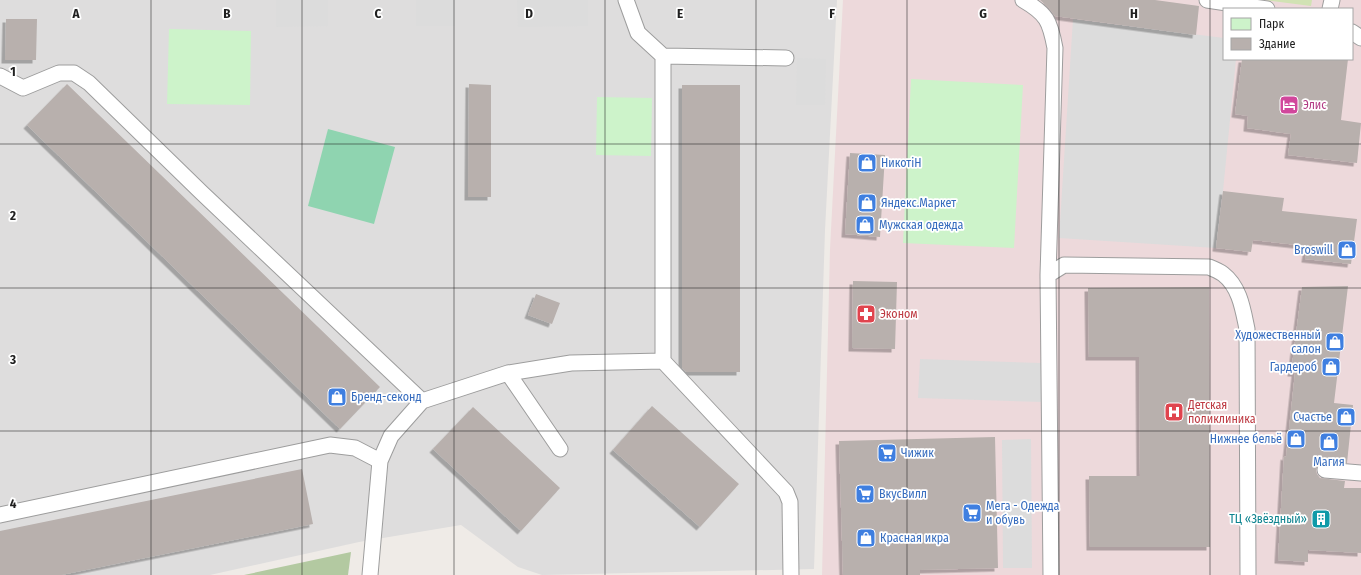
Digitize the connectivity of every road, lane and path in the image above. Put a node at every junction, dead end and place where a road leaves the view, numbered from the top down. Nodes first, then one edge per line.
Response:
1 (626, 0) edge
2 (1023, 0) edge
3 (1208, 0) edge
4 (1260, 8) edge
5 (663, 56) junction
6 (786, 58) dead end
7 (0, 76) edge
8 (1048, 275) junction
9 (663, 361) junction
10 (508, 373) junction
11 (422, 401) junction
12 (560, 449) dead end
13 (380, 461) junction
14 (1325, 470) dead end
15 (1361, 473) edge
16 (0, 515) edge
17 (370, 575) edge
18 (791, 575) edge
19 (1051, 575) edge
20 (1248, 575) edge

1 - 5 lane
2 - 8 lane
3 - 4 lane
5 - 6 lane
5 - 9 lane
7 - 11 lane
8 - 19 lane
8 - 20 lane
9 - 10 lane
9 - 18 lane
10 - 11 lane
10 - 12 lane
11 - 13 lane
13 - 16 lane
13 - 17 lane
14 - 15 lane

